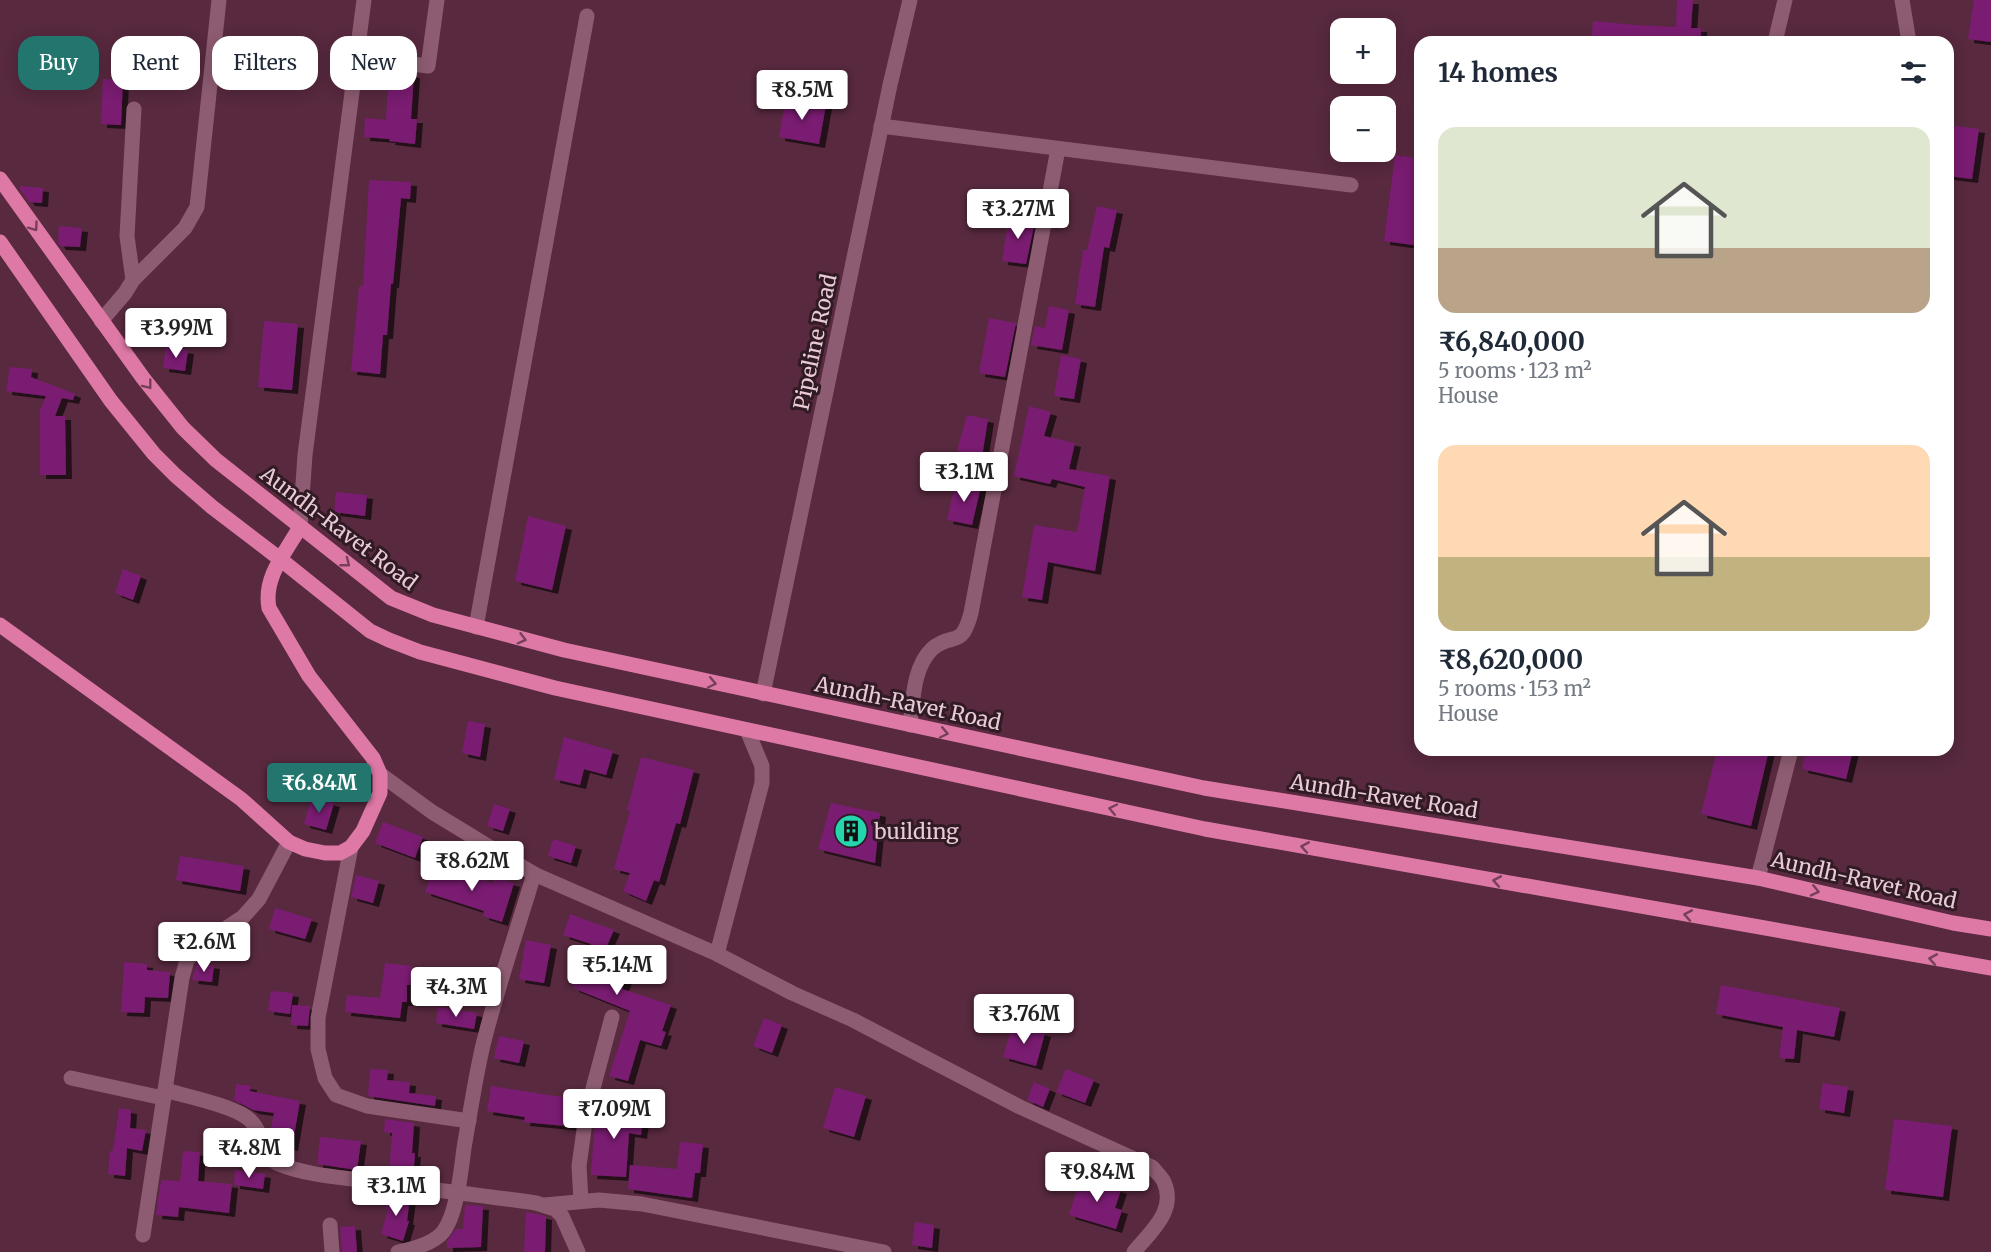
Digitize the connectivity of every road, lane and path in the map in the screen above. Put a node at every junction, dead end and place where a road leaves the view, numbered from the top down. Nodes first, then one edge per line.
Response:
1 (219, 0) edge
2 (364, 0) edge
3 (437, 0) edge
4 (910, 0) edge
5 (1785, 0) edge
6 (1902, 0) edge
7 (587, 16) dead end
8 (360, 36) edge
9 (1776, 36) edge
10 (1908, 36) edge
11 (417, 65) edge
12 (353, 90) edge
13 (134, 109) dead end
14 (881, 126) junction
15 (1058, 148) junction
16 (0, 179) edge
17 (1351, 185) dead end
18 (0, 242) edge
19 (133, 280) junction
20 (101, 321) junction
21 (300, 527) junction
22 (280, 559) junction
23 (0, 625) edge
24 (476, 627) junction
25 (763, 694) junction
26 (910, 725) junction
27 (747, 730) junction
28 (1789, 756) edge
29 (380, 774) junction
30 (290, 842) junction
31 (351, 847) junction
32 (534, 874) junction
33 (1758, 878) junction
34 (1991, 929) edge
35 (717, 954) junction
36 (1991, 968) edge
37 (612, 1017) dead end
38 (71, 1078) dead end
39 (164, 1094) junction
40 (469, 1121) junction
41 (458, 1192) junction
42 (581, 1201) junction
43 (545, 1205) junction
44 (330, 1225) dead end
45 (143, 1235) dead end
46 (333, 1252) edge
47 (398, 1252) edge
48 (578, 1252) edge
49 (884, 1252) edge
50 (1134, 1252) edge

1 - 19 street
2 - 8 street
3 - 11 street
4 - 14 street, Pipeline Road
5 - 9 street
6 - 10 street
7 - 24 street
12 - 21 street
13 - 19 street
14 - 15 street
14 - 25 street, Pipeline Road
15 - 17 street
15 - 26 street
16 -> 20 main road, Aundh-Ravet Road
18 - 22 main road
19 - 20 street
20 -> 21 main road, Aundh-Ravet Road
21 - 22 main road
21 -> 24 main road, Aundh-Ravet Road
22 - 27 main road
22 - 29 main road
23 - 30 main road
24 -> 25 main road, Aundh-Ravet Road
25 - 26 main road, Aundh-Ravet Road
26 -> 33 main road, Aundh-Ravet Road
27 - 35 street
36 -> 27 main road
28 - 33 street
29 - 31 main road
29 - 32 street
30 - 31 main road
30 - 39 street
31 - 40 street
32 - 35 street
32 - 40 street
33 -> 34 main road, Aundh-Ravet Road
35 - 50 street
37 - 42 street
38 - 39 street
39 - 41 street
39 - 45 street
40 - 41 street
41 - 43 street
41 - 47 street
42 - 43 street
42 - 49 street
43 - 48 street
44 - 46 street

